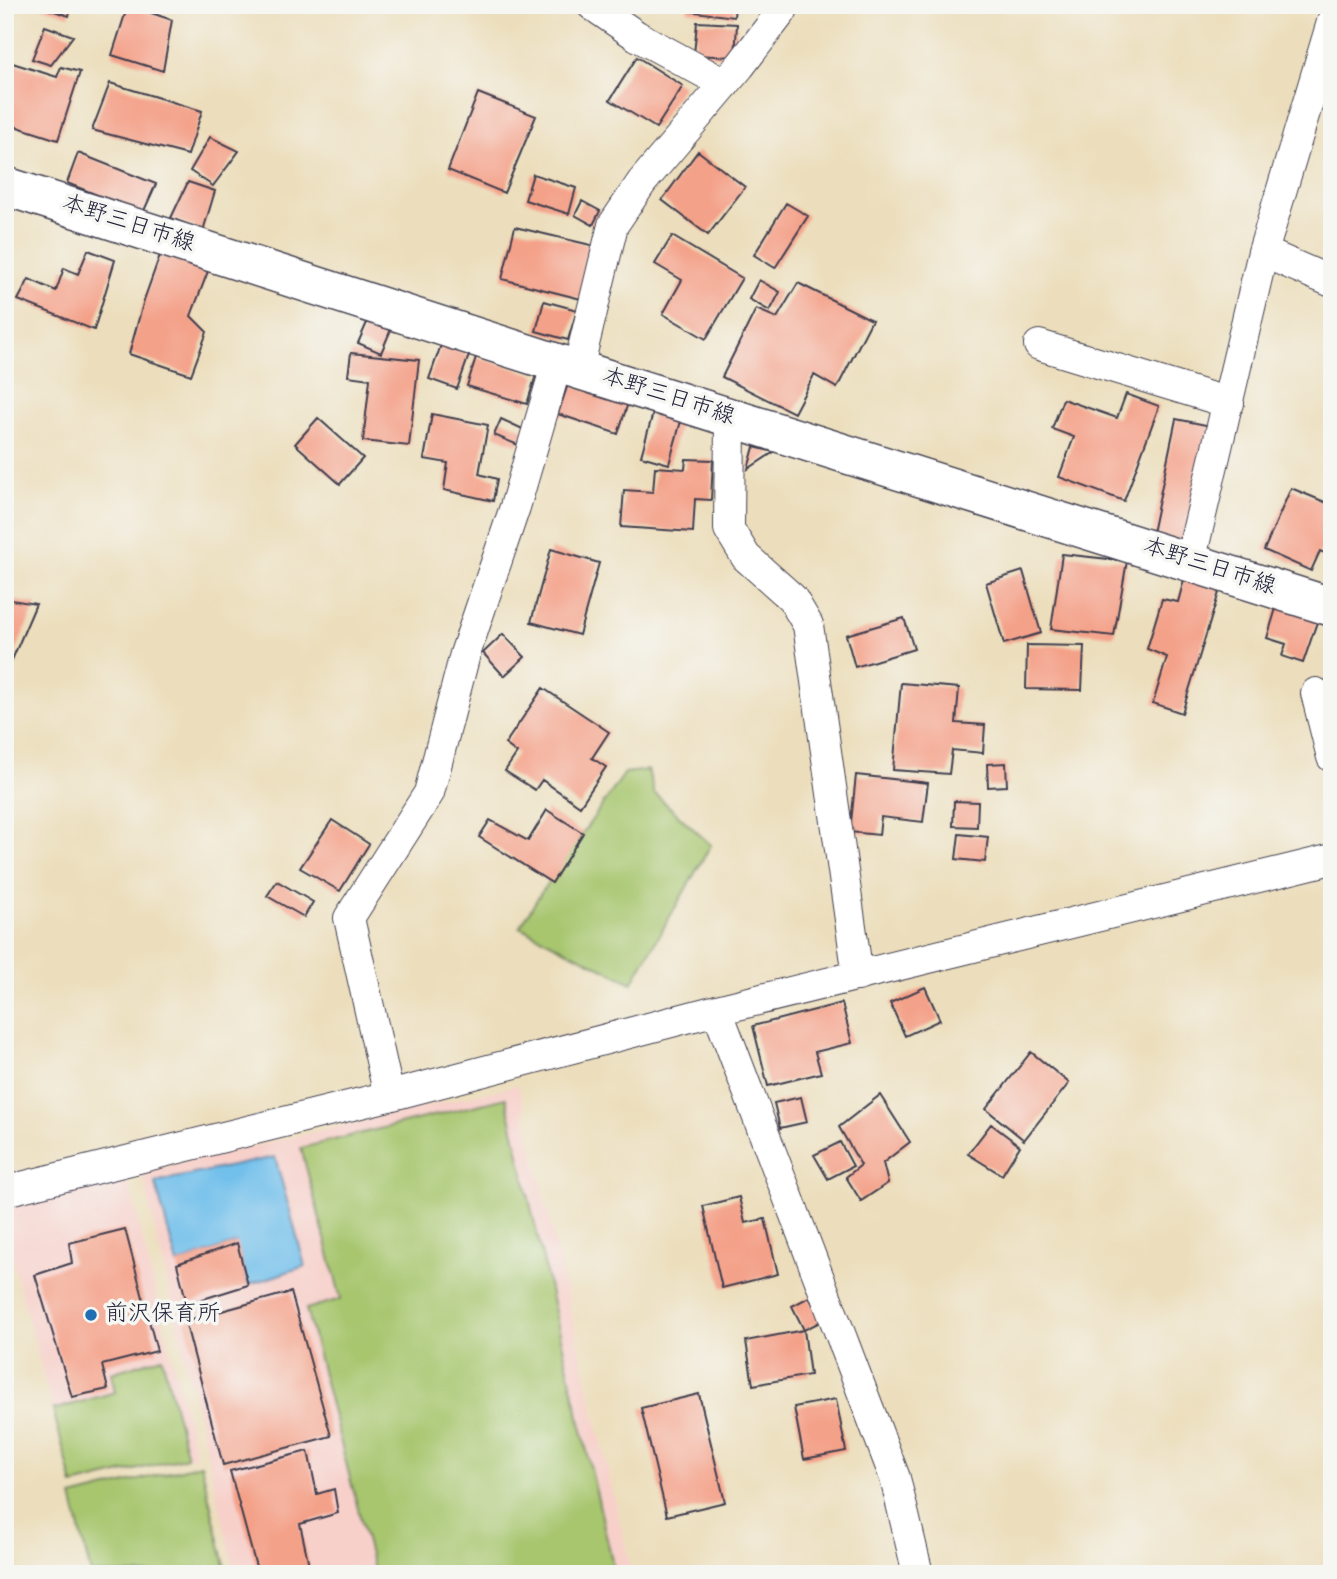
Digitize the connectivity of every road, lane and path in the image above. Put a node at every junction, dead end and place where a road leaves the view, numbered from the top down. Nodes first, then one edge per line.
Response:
1 (592, 5) edge
2 (784, 5) edge
3 (1332, 22) edge
4 (725, 84) junction
5 (5, 186) edge
6 (1264, 252) junction
7 (1332, 282) edge
8 (1039, 345) dead end
9 (568, 366) junction
10 (1229, 403) junction
11 (730, 418) junction
12 (1189, 562) junction
13 (1332, 607) edge
14 (1315, 693) dead end
15 (1332, 757) edge
16 (1332, 859) edge
17 (858, 976) junction
18 (717, 1010) junction
19 (389, 1096) junction
20 (5, 1191) edge
21 (918, 1574) edge

1 - 4 street
2 - 4 street
3 - 6 street
4 - 9 street
5 - 9 main road, 本野三日市線
6 - 7 street
6 - 10 street
8 - 10 street
9 - 11 main road, 本野三日市線
9 - 19 street
10 - 12 street
11 - 12 main road, 本野三日市線
11 - 17 street
12 - 13 main road, 本野三日市線
14 - 15 street
16 - 17 street
17 - 18 street
18 - 19 street
18 - 21 street
19 - 20 street

